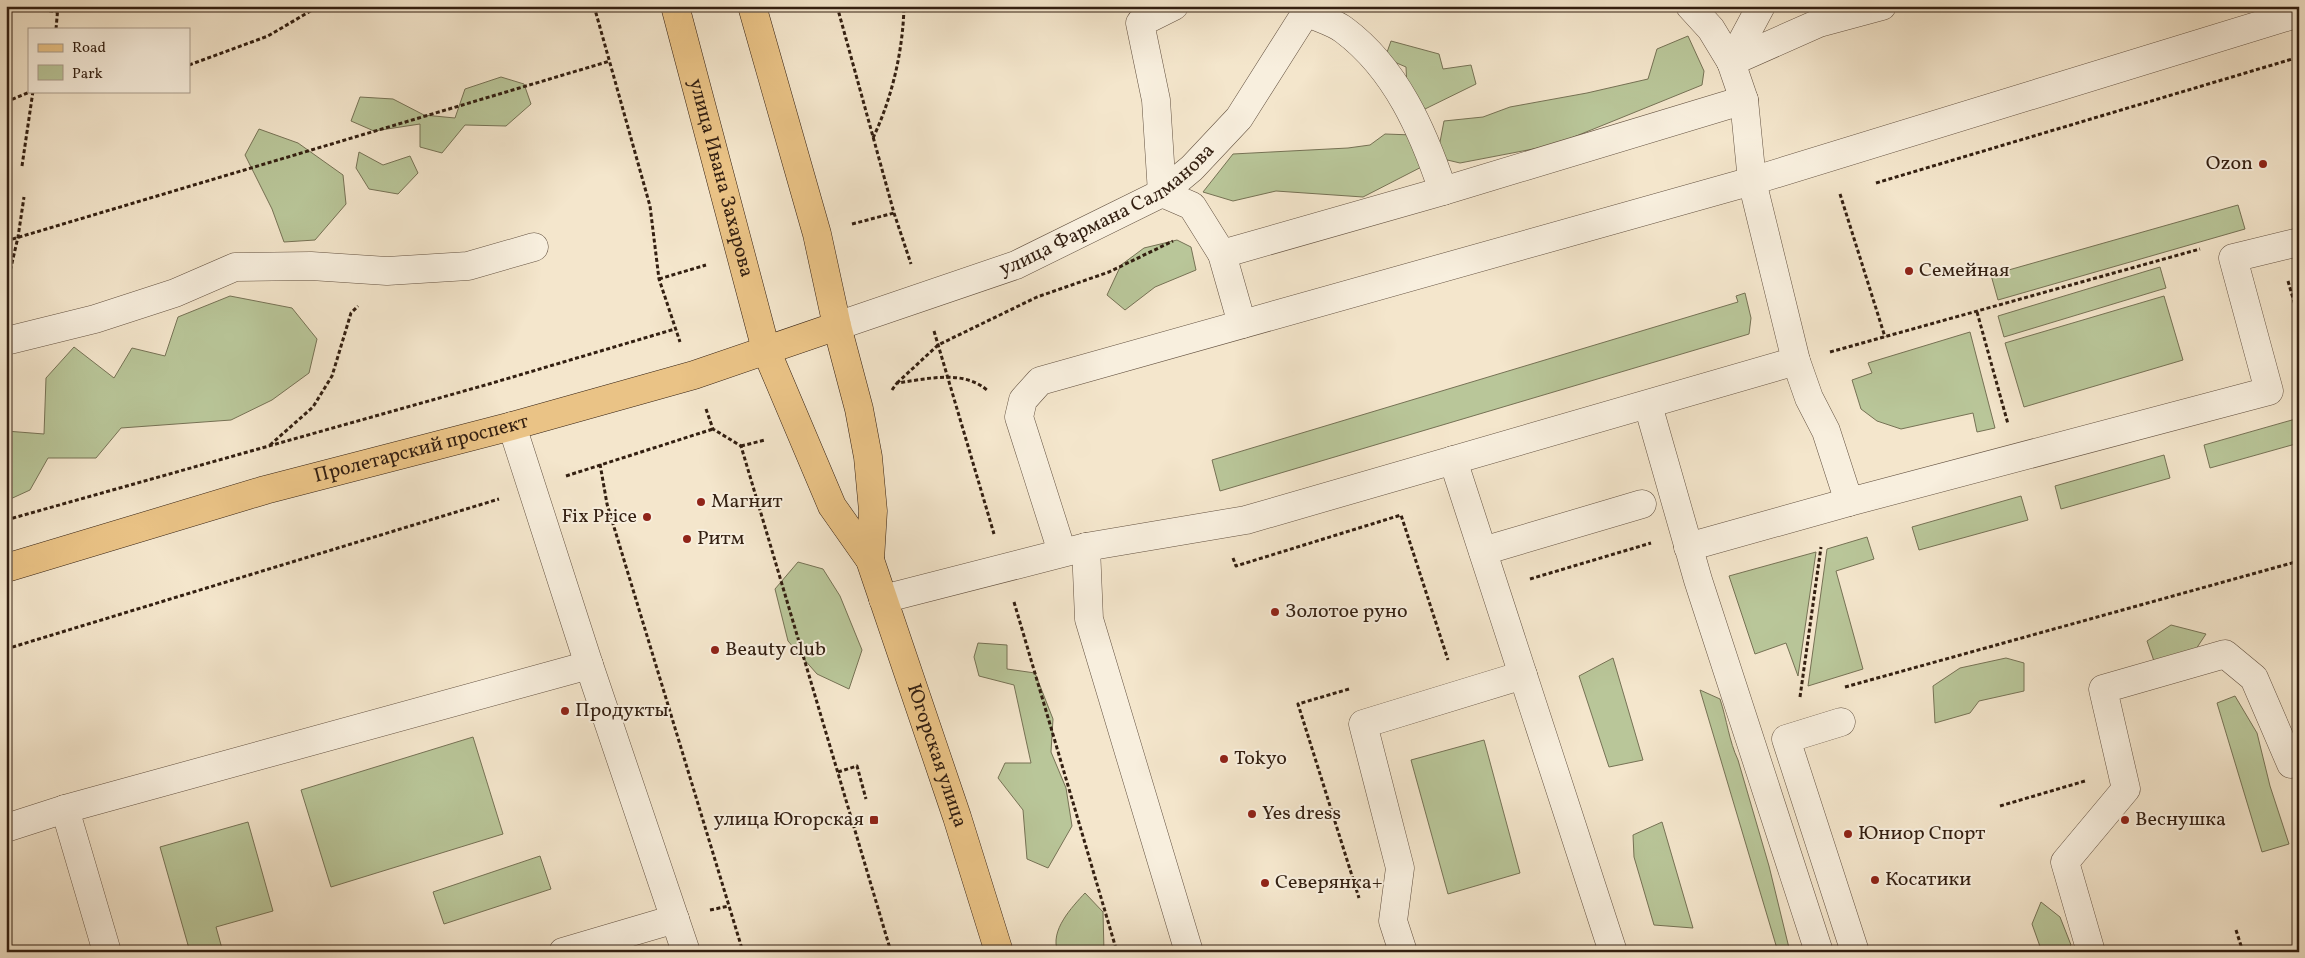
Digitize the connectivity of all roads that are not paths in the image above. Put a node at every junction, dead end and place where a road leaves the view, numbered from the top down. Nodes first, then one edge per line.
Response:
1 (675, 6) edge
2 (752, 6) edge
3 (1174, 6) edge
4 (1690, 6) edge
5 (1761, 6) edge
6 (1882, 6) edge
7 (1308, 9) edge
8 (2299, 13) edge
9 (1730, 62) junction
10 (1744, 100) junction
11 (1752, 181) junction
12 (1443, 191) junction
13 (1162, 193) junction
14 (2299, 242) edge
15 (534, 247) dead end
16 (1222, 254) junction
17 (1242, 324) junction
18 (837, 326) junction
19 (6, 341) edge
20 (766, 350) junction
21 (1796, 361) junction
22 (1648, 406) junction
23 (512, 426) junction
24 (1453, 460) junction
25 (1642, 504) dead end
26 (1837, 505) junction
27 (1686, 540) junction
28 (1074, 550) junction
29 (1483, 551) junction
30 (870, 560) junction
31 (6, 568) edge
32 (883, 599) junction
33 (589, 665) junction
34 (1524, 676) junction
35 (1841, 722) dead end
36 (2299, 762) edge
37 (65, 810) junction
38 (6, 828) edge
39 (675, 919) junction
40 (107, 952) edge
41 (563, 952) edge
42 (686, 952) edge
43 (999, 952) edge
44 (1189, 952) edge
45 (1403, 952) edge
46 (1613, 952) edge
47 (1819, 952) edge
48 (1854, 952) edge
49 (2091, 952) edge

1 - 20 main road, улица Ивана Захарова
2 - 18 main road
3 - 13 street
4 - 9 street
5 - 9 street
6 - 9 street
7 - 12 street
7 - 13 street, улица Фармана Салманова
8 - 11 street
9 - 10 street
10 - 11 street
10 - 12 street
11 - 17 street
11 - 21 street
12 - 16 street
13 - 16 street
13 - 18 street, улица Фармана Салманова
14 - 26 street
15 - 19 street
16 - 17 street
17 - 28 street
18 - 20 main road, Пролетарский проспект
18 - 30 main road, Югорская улица
20 - 23 main road, Пролетарский проспект
20 - 30 main road, Югорская улица
21 - 22 street
21 - 26 street
22 - 24 street
22 - 27 street
23 - 31 main road, Пролетарский проспект
23 - 33 street
24 - 28 street
24 - 29 street
25 - 29 street
26 - 27 street
27 - 47 street
28 - 32 street
28 - 44 street
29 - 34 street
30 - 32 main road, Югорская улица
32 - 43 main road, Югорская улица
33 - 37 street
33 - 39 street
34 - 45 street
34 - 46 street
35 - 48 street
36 - 49 street
37 - 38 street
37 - 40 street
39 - 41 street
39 - 42 street

